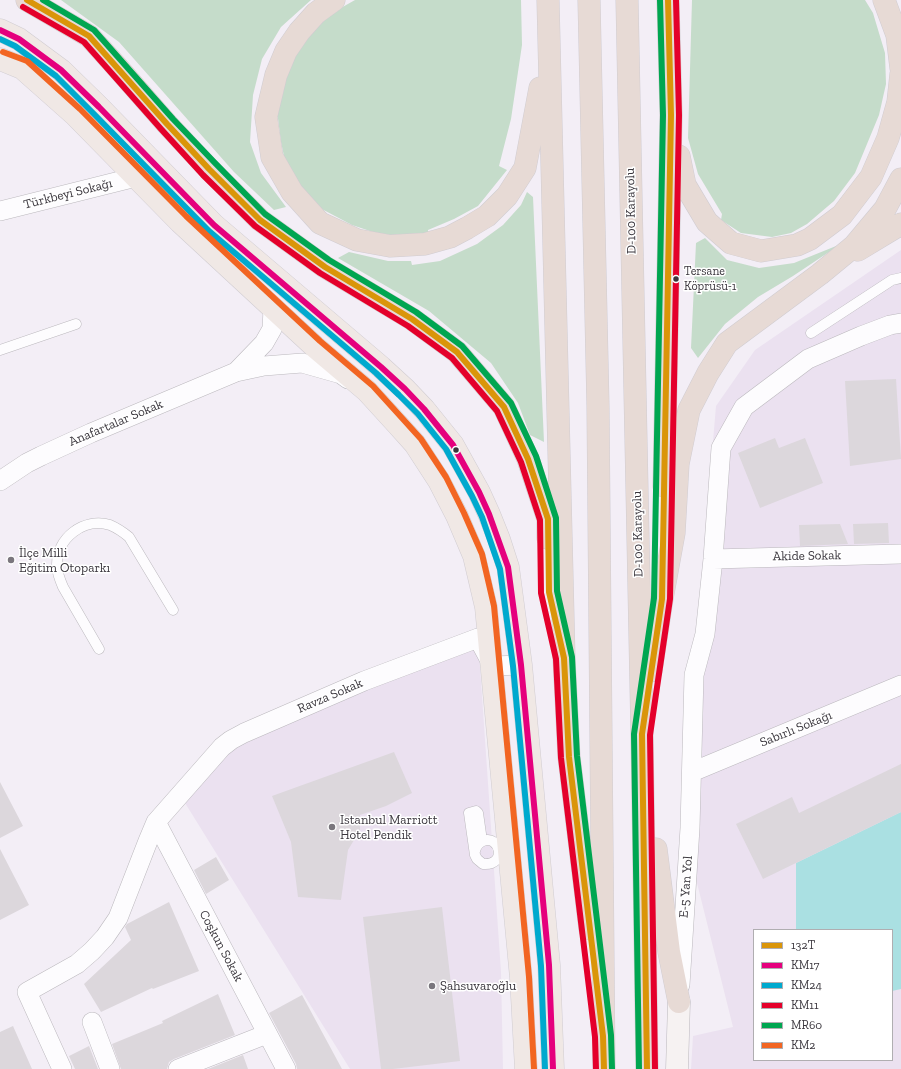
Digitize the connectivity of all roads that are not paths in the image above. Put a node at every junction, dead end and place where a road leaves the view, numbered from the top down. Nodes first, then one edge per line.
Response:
1 (27, 0) edge
2 (334, 0) edge
3 (548, 0) edge
4 (590, 0) edge
5 (627, 0) edge
6 (668, 0) edge
7 (884, 0) edge
8 (0, 30) edge
9 (548, 37) junction
10 (0, 59) edge
11 (901, 68) edge
12 (901, 74) edge
13 (671, 115) junction
14 (136, 177) junction
15 (901, 179) edge
16 (0, 211) edge
17 (901, 224) edge
18 (820, 274) junction
19 (901, 278) edge
20 (273, 309) junction
21 (76, 324) dead end
22 (901, 324) edge
23 (811, 333) dead end
24 (0, 350) edge
25 (236, 372) junction
26 (367, 391) junction
27 (0, 482) edge
28 (901, 554) edge
29 (713, 559) junction
30 (662, 599) junction
31 (173, 610) dead end
32 (98, 649) dead end
33 (564, 658) junction
34 (521, 665) junction
35 (493, 666) junction
36 (901, 685) edge
37 (642, 734) junction
38 (692, 772) junction
39 (156, 822) junction
40 (482, 841) junction
41 (538, 849) junction
42 (475, 851) junction
43 (504, 851) junction
44 (679, 1002) junction
45 (92, 1022) dead end
46 (267, 1034) junction
47 (603, 1036) junction
48 (62, 1069) edge
49 (110, 1069) edge
50 (178, 1069) edge
51 (286, 1069) edge
52 (526, 1069) edge
53 (553, 1069) edge
54 (604, 1069) edge
55 (648, 1069) edge
56 (677, 1069) edge

1 - 33 highway
2 - 9 highway
3 - 9 highway
4 - 47 highway
5 - 37 highway, D-100 Karayolu
6 - 13 highway
7 - 11 highway
8 - 34 main road
9 - 33 highway
10 - 14 main road
12 - 13 highway
13 - 30 highway
14 - 16 street, Türkbeyi Sokağı
14 - 20 main road
15 - 18 highway
17 - 18 highway
18 - 30 highway
19 - 23 lane
20 - 25 street
20 - 26 main road
21 - 24 lane
22 - 29 street, E-5 Yan Yol
25 - 26 street
25 - 27 street, Anafartalar Sokak
26 - 35 main road
28 - 29 street, Akide Sokak
29 - 38 street, E-5 Yan Yol
30 - 37 highway
31 - 32 lane
33 - 47 highway
34 - 35 street
34 - 41 main road
35 - 39 street, Ravza Sokak
35 - 43 main road
36 - 38 street, Sabırlı Sokağı
37 - 44 highway
37 - 55 highway, D-100 Karayolu
38 - 44 street, E-5 Yan Yol
39 - 46 street, Coşkun Sokak
39 - 48 street
40 - 42 lane
40 - 42 lane
40 - 43 lane
41 - 43 main road
41 - 53 main road
42 - 43 lane
43 - 52 main road
44 - 56 main road
45 - 49 street
46 - 50 street
46 - 51 street, Coşkun Sokak
47 - 54 highway

